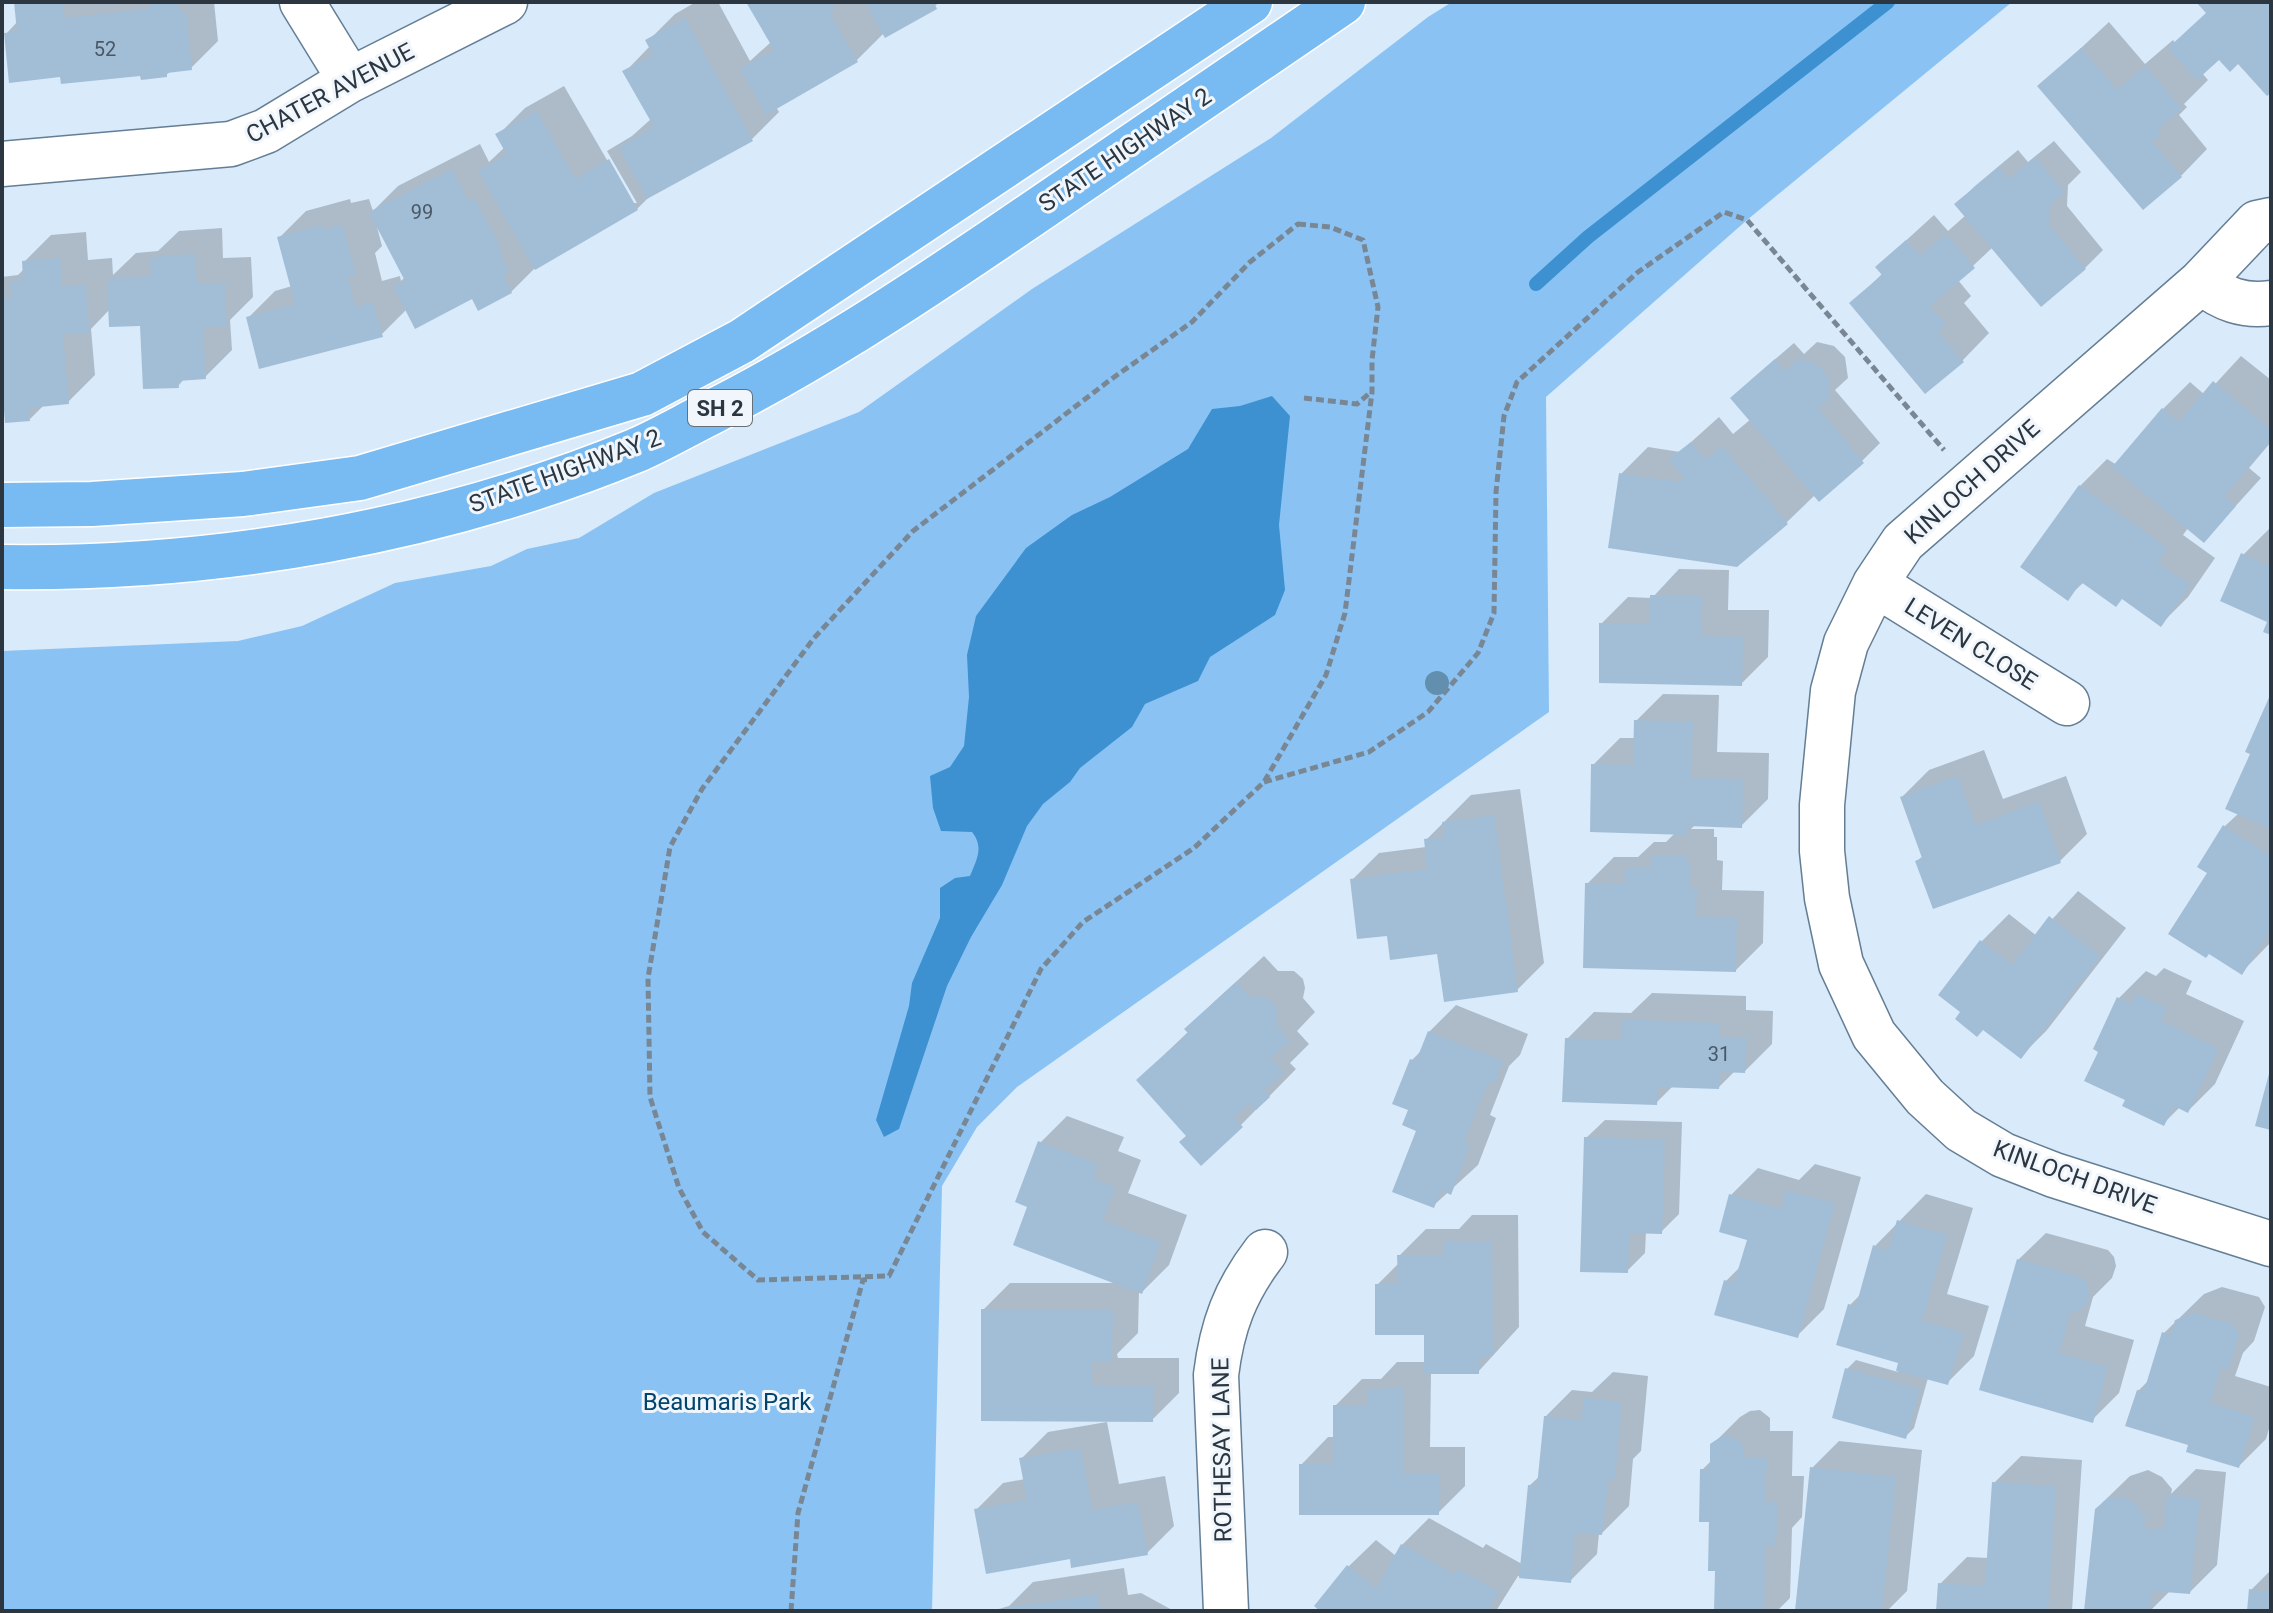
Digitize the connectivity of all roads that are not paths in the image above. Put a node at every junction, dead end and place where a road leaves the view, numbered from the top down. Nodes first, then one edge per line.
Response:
1 (302, 2) edge
2 (505, 2) edge
3 (1250, 2) edge
4 (1343, 2) edge
5 (350, 80) junction
6 (2, 164) edge
7 (2271, 220) edge
8 (2201, 282) junction
9 (2271, 303) edge
10 (2, 505) edge
11 (2, 567) edge
12 (1875, 584) junction
13 (2067, 703) dead end
14 (2271, 1244) edge
15 (1265, 1252) dead end
16 (1226, 1611) edge

1 - 5 street
2 - 5 street, CHATER AVENUE
3 - 10 highway, STATE HIGHWAY 2 / SH 2
4 - 11 highway, STATE HIGHWAY 2 / SH 2
5 - 6 street, CHATER AVENUE
7 - 8 street, KINLOCH DRIVE
8 - 9 street
8 - 12 street, KINLOCH DRIVE
12 - 13 street, LEVEN CLOSE
12 - 14 street, KINLOCH DRIVE
15 - 16 street, ROTHESAY LANE

